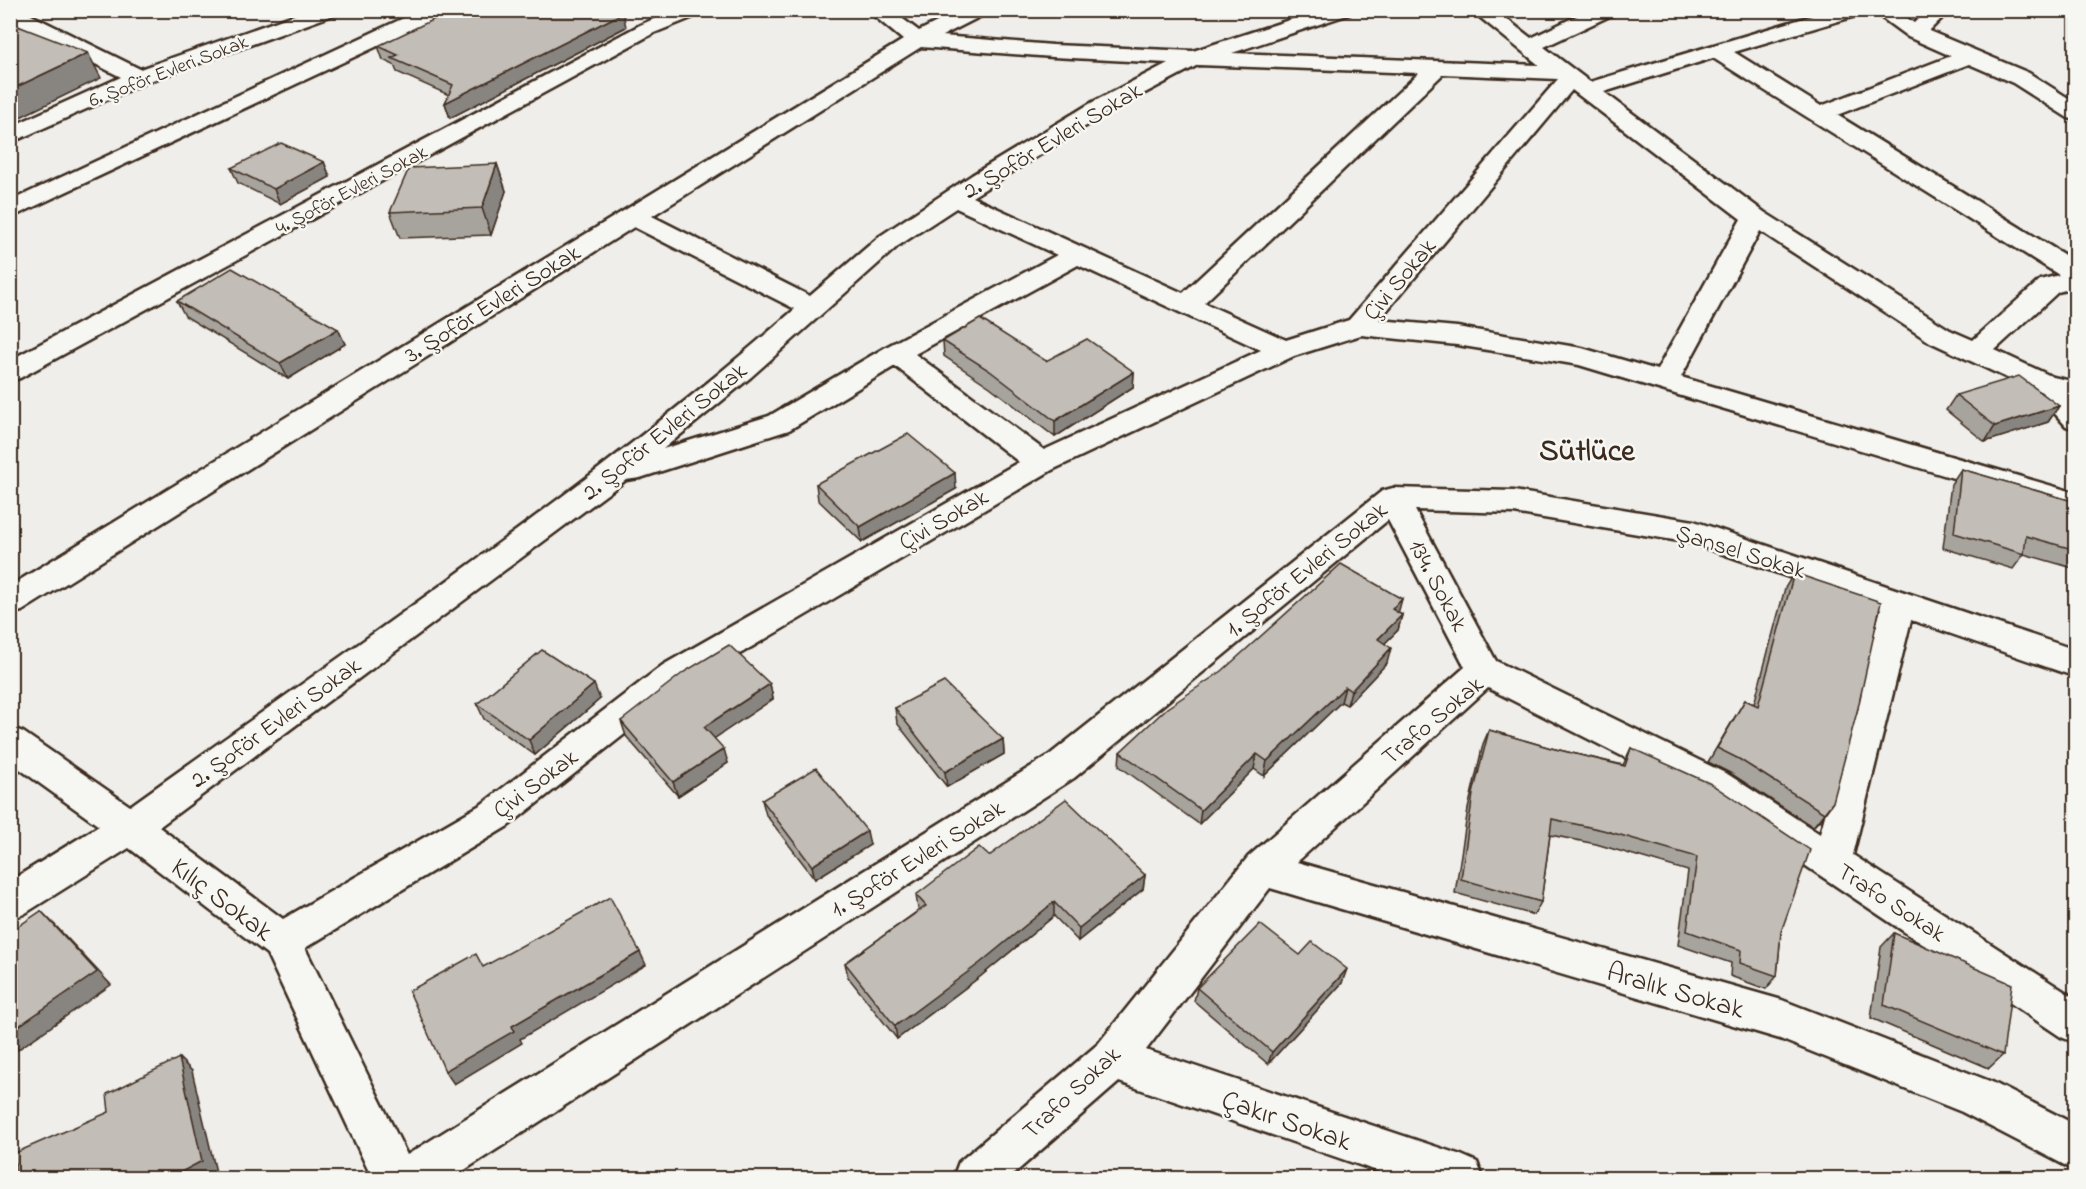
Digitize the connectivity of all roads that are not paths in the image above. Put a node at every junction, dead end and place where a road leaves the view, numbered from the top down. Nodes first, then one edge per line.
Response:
1 (329, 10) edge
2 (439, 10) edge
3 (693, 10) edge
4 (877, 10) edge
5 (978, 10) edge
6 (1342, 10) edge
7 (1481, 10) edge
8 (1606, 10) edge
9 (1855, 10) edge
10 (1881, 10) edge
11 (1940, 10) edge
12 (17, 13) edge
13 (1915, 33) junction
14 (917, 40) junction
15 (1528, 47) junction
16 (1716, 50) junction
17 (1970, 56) junction
18 (1194, 58) junction
19 (1437, 68) junction
20 (139, 77) junction
21 (1573, 80) junction
22 (2076, 113) edge
23 (1820, 114) junction
24 (10, 136) edge
25 (954, 198) junction
26 (10, 211) edge
27 (633, 216) junction
28 (1755, 217) junction
29 (1076, 255) junction
30 (2076, 276) edge
31 (1185, 306) junction
32 (813, 308) junction
33 (1359, 326) junction
34 (1284, 350) junction
35 (896, 353) junction
36 (1976, 353) junction
37 (10, 372) edge
38 (1665, 380) junction
39 (2045, 384) junction
40 (2076, 390) edge
41 (2076, 419) edge
42 (1041, 462) junction
43 (610, 477) junction
44 (1393, 499) junction
45 (2076, 504) edge
46 (10, 602) edge
47 (1899, 603) junction
48 (2076, 664) edge
49 (1484, 671) junction
50 (10, 742) edge
51 (130, 827) junction
52 (1832, 863) junction
53 (1262, 869) junction
54 (10, 902) edge
55 (281, 941) junction
56 (2076, 1023) edge
57 (1113, 1059) junction
58 (2076, 1149) edge
59 (395, 1179) edge
60 (412, 1179) edge
61 (975, 1179) edge
62 (1461, 1179) edge

1 - 20 street, 6. Şoför Evleri Sokak
2 - 26 street
3 - 37 street, 4. Şoför Evleri Sokak
4 - 14 street
5 - 14 street, 3. Şoför Evleri Sokak
6 - 18 street, 2. Şoför Evleri Sokak
7 - 15 street
8 - 15 street
9 - 16 street
10 - 13 street
11 - 13 street
12 - 20 street
13 - 17 street
14 - 18 street
14 - 27 street, 3. Şoför Evleri Sokak
15 - 21 street
16 - 21 street
16 - 23 street
17 - 22 street
17 - 23 street
18 - 19 street
18 - 25 street, 2. Şoför Evleri Sokak
19 - 21 street
19 - 31 street
20 - 24 street, 6. Şoför Evleri Sokak
21 - 28 street
21 - 33 street, Çivi Sokak
23 - 30 street
25 - 29 street
25 - 32 street, 2. Şoför Evleri Sokak
27 - 32 street
27 - 46 street, 3. Şoför Evleri Sokak
28 - 36 street
28 - 38 street
29 - 31 street
29 - 35 street
30 - 36 street
31 - 34 street
32 - 43 street, 2. Şoför Evleri Sokak
33 - 34 street, Çivi Sokak
33 - 38 street
34 - 42 street, Çivi Sokak
35 - 42 street
35 - 43 street
36 - 39 street
38 - 45 street
39 - 40 street
39 - 41 street
42 - 55 street, Çivi Sokak
43 - 51 street, 2. Şoför Evleri Sokak
44 - 47 street, Şansel Sokak
44 - 49 street, 134. Sokak
44 - 60 street, 1. Şoför Evleri Sokak
47 - 48 street, Şansel Sokak
47 - 52 street
49 - 52 street, Trafo Sokak
49 - 53 street, Trafo Sokak
50 - 51 street, Kılıç Sokak
51 - 54 street, 2. Şoför Evleri Sokak
51 - 55 street, Kılıç Sokak
52 - 56 street, Trafo Sokak
53 - 57 street, Trafo Sokak
53 - 58 street, Aralık Sokak
55 - 59 street, Kılıç Sokak
57 - 61 street, Trafo Sokak
57 - 62 street, Çakır Sokak

